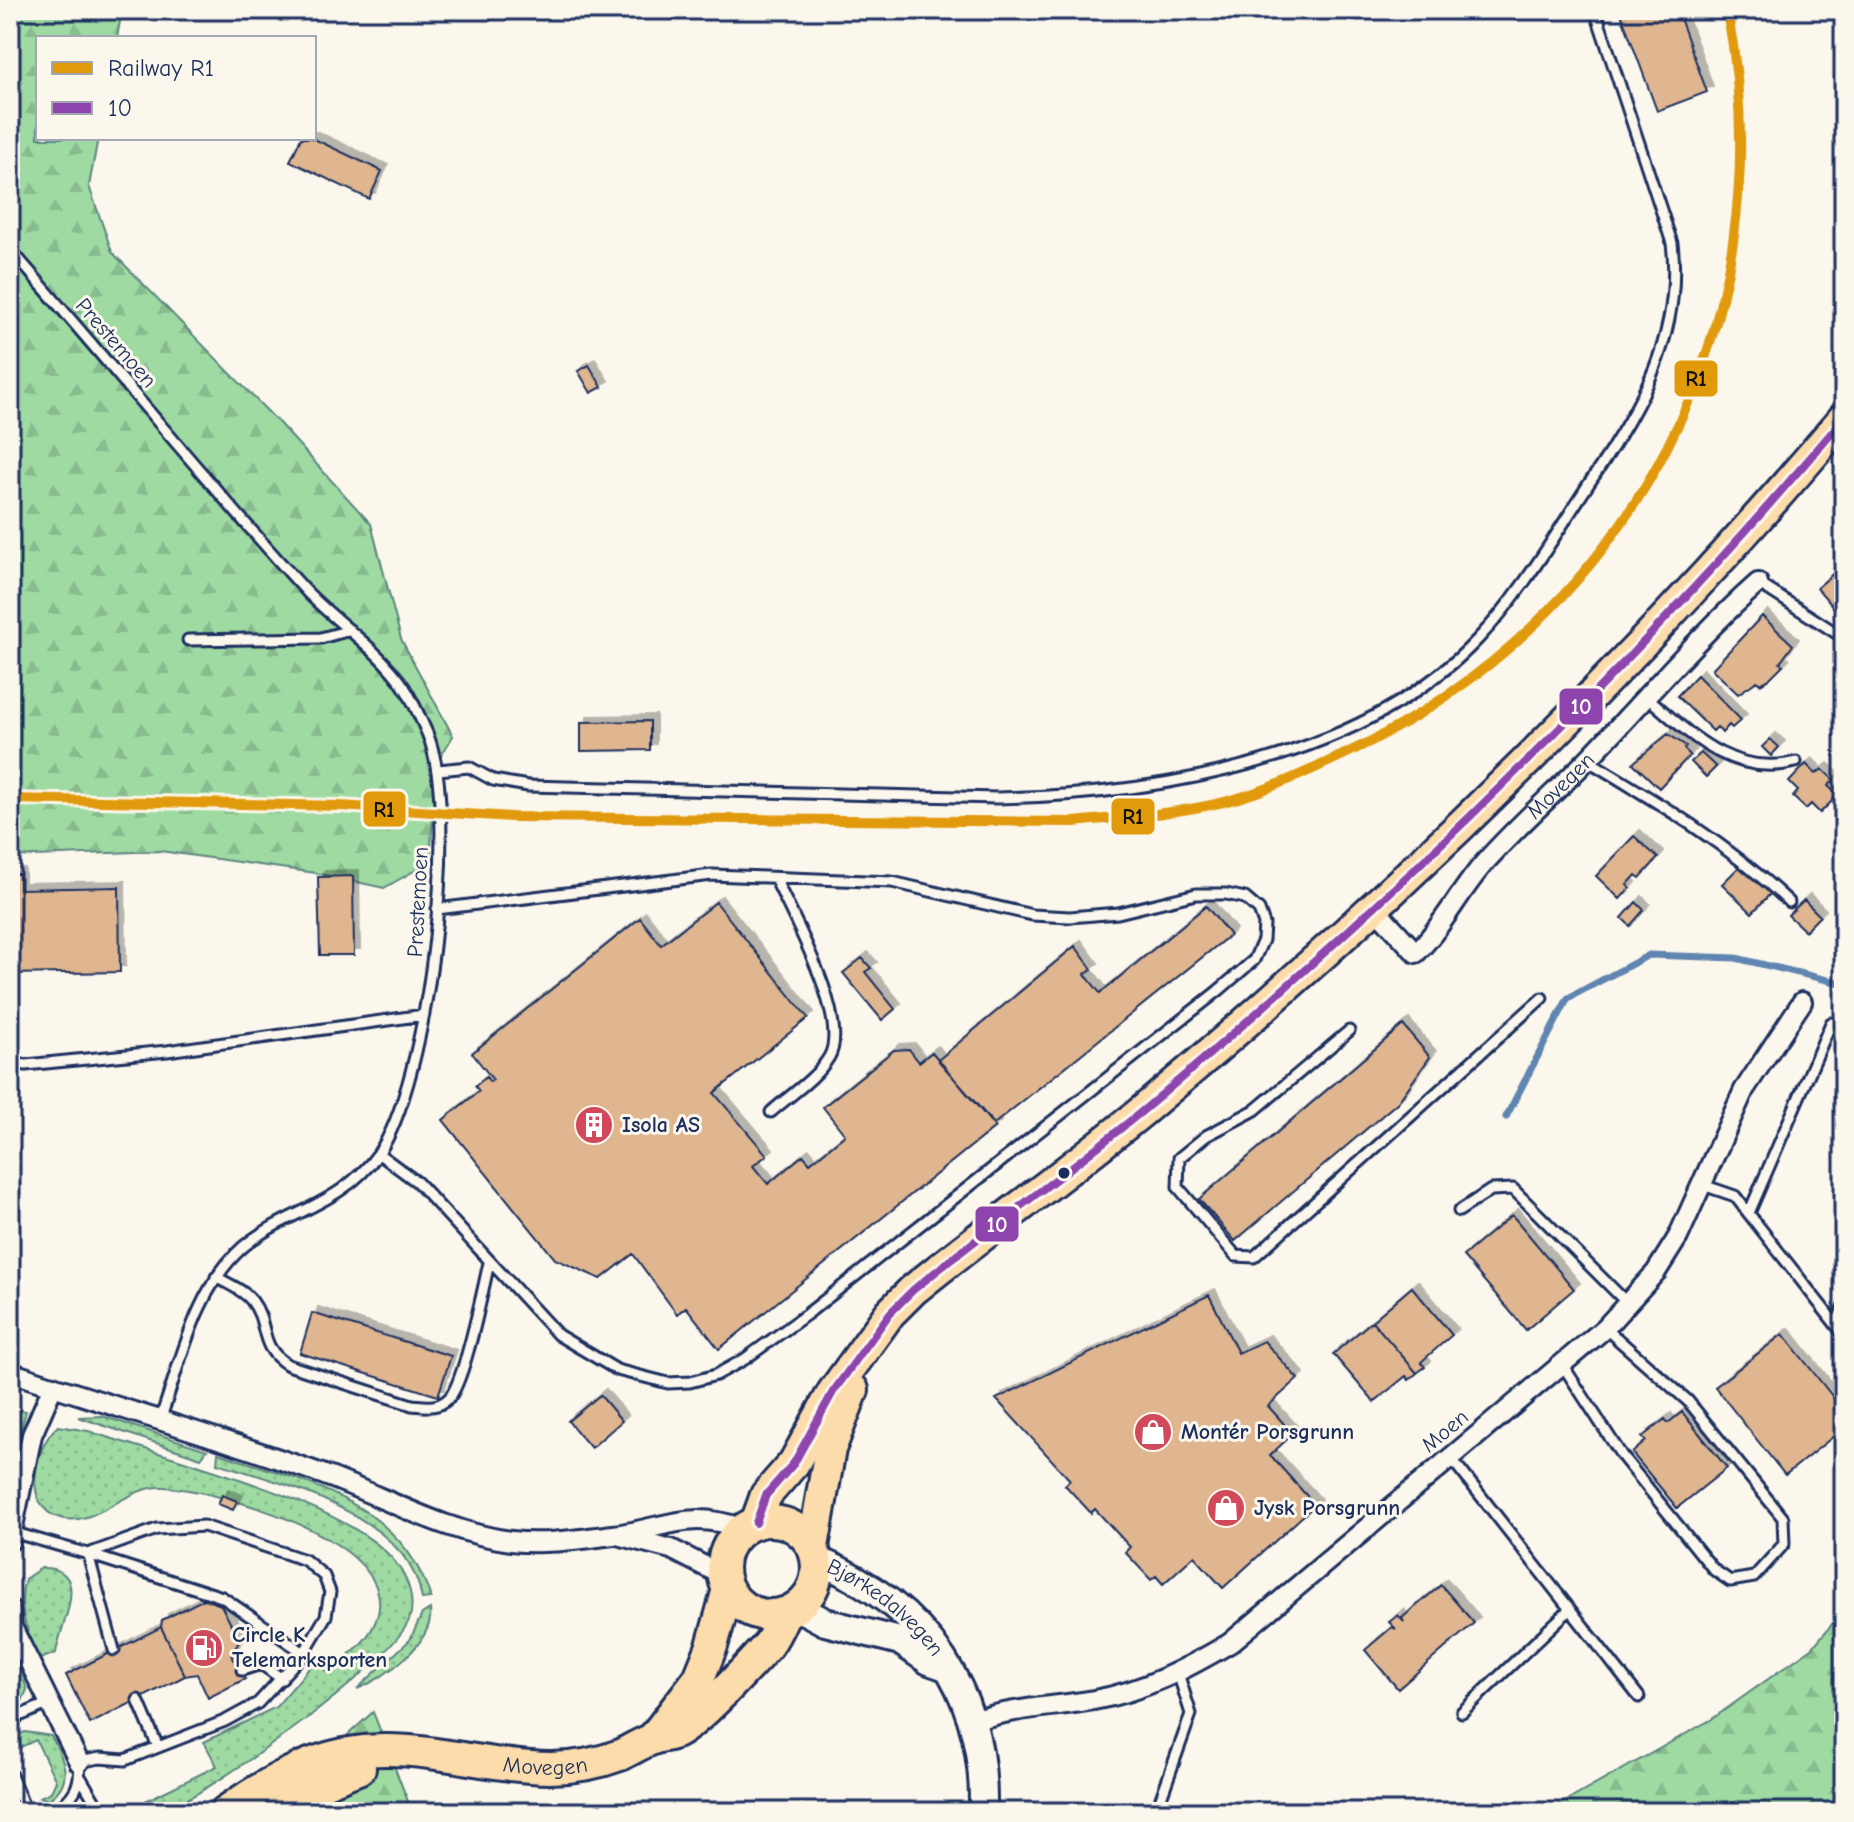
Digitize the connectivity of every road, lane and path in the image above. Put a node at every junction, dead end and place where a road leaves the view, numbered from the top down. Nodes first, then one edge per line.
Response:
1 (1595, 10) edge
2 (10, 249) edge
3 (1844, 418) edge
4 (1758, 583) joint
5 (350, 630) junction
6 (1844, 638) edge
7 (188, 640) dead end
8 (1647, 697) junction
9 (1587, 760) junction
10 (1796, 762) dead end
11 (438, 770) junction
12 (775, 878) junction
13 (1789, 902) dead end
14 (1374, 907) junction
15 (437, 909) junction
16 (1542, 998) dead end
17 (1802, 1002) dead end
18 (424, 1015) junction
19 (1831, 1023) dead end
20 (1349, 1031) dead end
21 (10, 1063) edge
22 (771, 1112) dead end
23 (379, 1154) junction
24 (1703, 1185) junction
25 (1459, 1211) dead end
26 (1749, 1213) junction
27 (489, 1263) junction
28 (216, 1277) junction
29 (1628, 1304) junction
30 (1844, 1306) edge
31 (1836, 1325) junction
32 (1605, 1328) junction
33 (1844, 1335) edge
34 (863, 1354) junction
35 (1562, 1364) junction
36 (10, 1372) edge
37 (53, 1386) junction
38 (160, 1420) junction
39 (1451, 1458) junction
40 (13, 1511) edge
41 (750, 1526) junction
42 (614, 1535) junction
43 (11, 1536) edge
44 (88, 1554) junction
45 (815, 1554) junction
46 (726, 1583) junction
47 (10, 1609) edge
48 (1570, 1609) junction
49 (791, 1610) junction
50 (114, 1650) dead end
51 (304, 1653) junction
52 (943, 1666) junction
53 (242, 1670) dead end
54 (1178, 1673) junction
55 (282, 1679) junction
56 (1639, 1697) dead end
57 (138, 1700) dead end
58 (47, 1704) junction
59 (1462, 1712) dead end
60 (10, 1720) edge
61 (973, 1721) junction
62 (653, 1739) junction
63 (158, 1747) junction
64 (432, 1752) junction
65 (80, 1770) junction
66 (10, 1773) edge
67 (26, 1812) edge
68 (54, 1812) edge
69 (101, 1812) edge
70 (225, 1812) edge
71 (280, 1812) edge
72 (983, 1812) edge
73 (1156, 1812) edge

1 - 11 lane
2 - 5 lane, Prestemoen
3 - 14 main road, Movegen
4 - 6 lane
4 - 8 street, Movegen
5 - 7 lane
5 - 11 lane, Prestemoen
8 - 9 street, Movegen
8 - 10 lane
9 - 13 lane
9 - 14 street, Movegen
11 - 15 lane, Prestemoen
12 - 15 lane
12 - 22 lane
12 - 27 lane
14 - 34 main road, Movegen
15 - 18 lane, Prestemoen
16 - 20 lane
17 - 24 street, Moen
18 - 21 lane
18 - 23 lane, Prestemoen
19 - 26 lane
23 - 27 lane
23 - 28 lane, Prestemoen
24 - 26 lane
24 - 29 street, Moen
25 - 29 lane
26 - 31 lane
27 - 28 lane
28 - 38 lane, Prestemoen
29 - 32 street, Moen
30 - 31 lane
31 - 33 lane
32 - 35 street, Moen
32 - 35 lane
34 - 41 main road, Movegen
34 - 45 main road, Movegen
35 - 39 street, Moen
36 - 37 street
37 - 38 street
37 - 40 street
38 - 42 street
39 - 48 lane
39 - 54 street, Moen
40 - 43 street
41 - 42 street
41 - 45 main road
41 - 46 main road
42 - 46 street
43 - 44 lane
44 - 50 lane
44 - 51 lane
44 - 51 lane
45 - 49 main road
45 - 52 main road, Bjørkedalvegen
46 - 49 main road
46 - 62 main road
47 - 58 street
48 - 56 lane
48 - 59 lane
49 - 52 main road, Bjørkedalvegen
49 - 62 main road, Movegen
51 - 55 lane
52 - 61 main road, Bjørkedalvegen
53 - 55 lane
54 - 61 street, Moen
54 - 73 lane
55 - 63 lane
57 - 63 lane
58 - 60 lane
58 - 65 street
61 - 72 main road, Bjørkedalvegen
62 - 64 main road, Movegen
63 - 65 lane
64 - 70 main road, Movegen
64 - 71 main road, Movegen
65 - 68 lane
65 - 69 lane
66 - 67 lane

